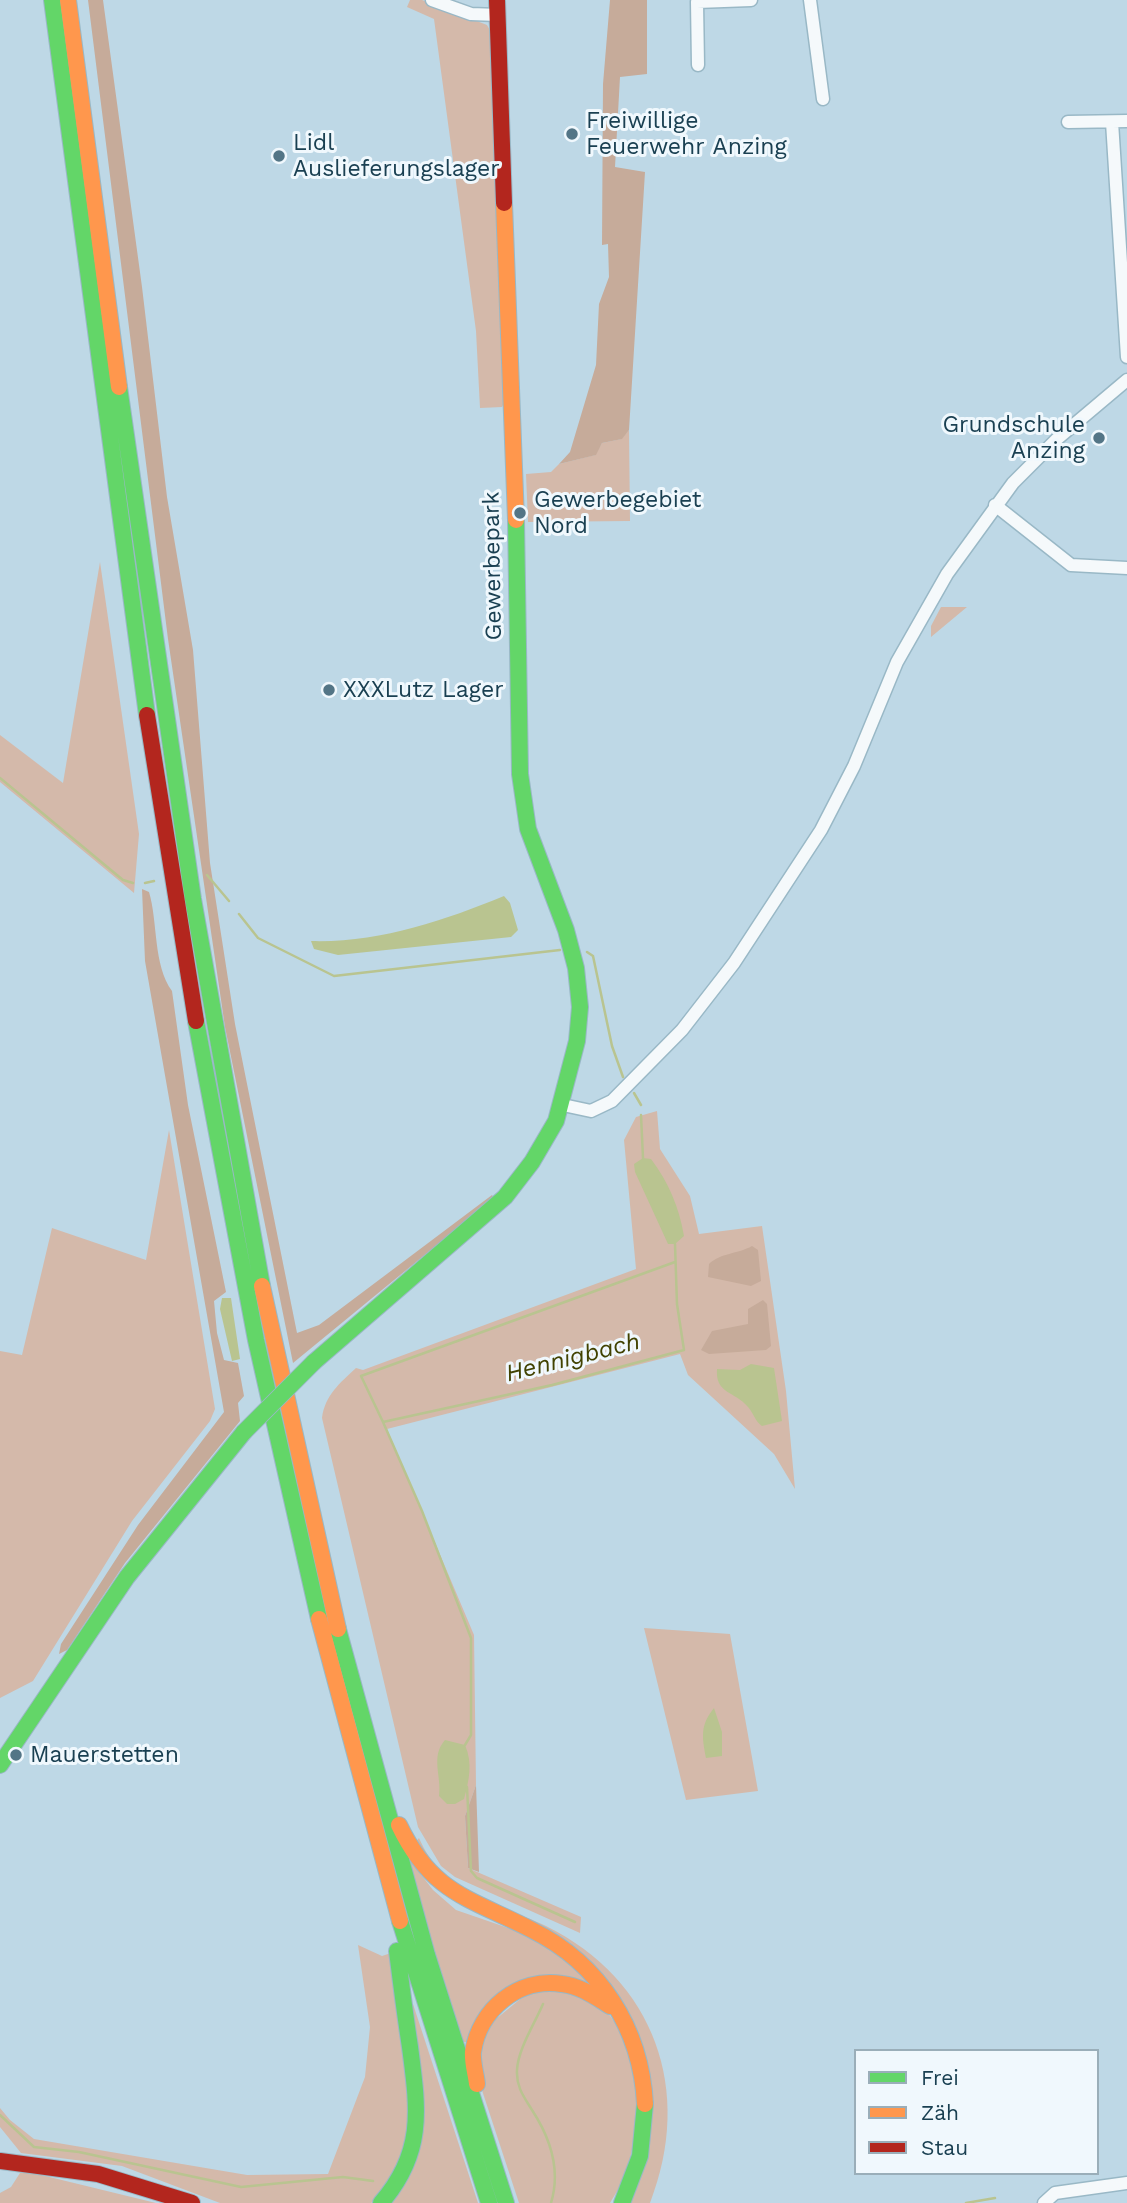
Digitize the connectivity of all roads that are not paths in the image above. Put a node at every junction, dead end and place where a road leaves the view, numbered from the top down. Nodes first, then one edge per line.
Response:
1 (52, 0) edge
2 (68, 0) edge
3 (432, 0) edge
4 (751, 0) edge
5 (810, 0) edge
6 (498, 8) edge
7 (698, 65) dead end
8 (823, 99) dead end
9 (1127, 121) edge
10 (1068, 122) dead end
11 (1112, 122) junction
12 (1127, 357) edge
13 (1127, 380) edge
14 (995, 505) junction
15 (1127, 568) edge
16 (562, 1105) junction
17 (0, 1765) edge
18 (378, 1786) junction
19 (387, 1880) junction
20 (622, 2017) junction
21 (485, 2140) junction
22 (0, 2161) edge
23 (1127, 2183) edge
24 (192, 2203) edge
25 (381, 2203) edge
26 (489, 2203) edge
27 (506, 2203) edge
28 (622, 2203) edge
29 (1044, 2203) edge

1 - 19 main road
2 - 18 main road
3 - 6 street, Gewerbepark
4 - 7 street
5 - 8 street
6 - 16 main road, Gewerbepark
9 - 11 street
10 - 11 street
11 - 12 street
13 - 14 street
14 - 15 street
14 - 16 street
16 - 17 main road, Gewerbepark, bridge
18 - 20 main road
18 - 21 main road
19 - 25 main road
19 - 26 main road
20 - 21 main road
20 - 28 main road
21 - 27 main road
22 - 24 main road
23 - 29 street

